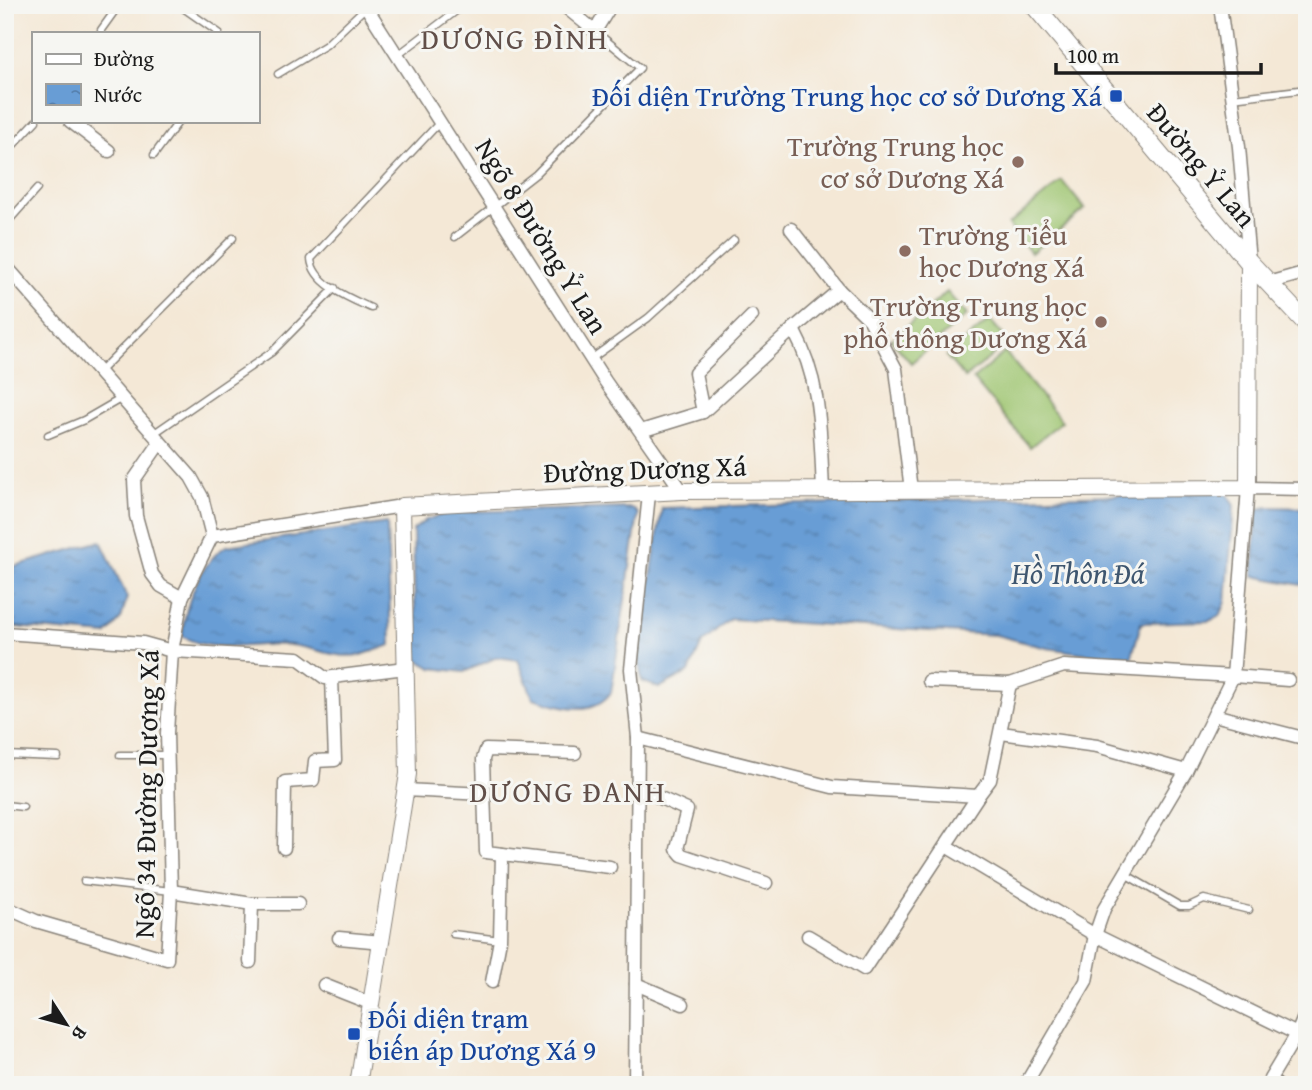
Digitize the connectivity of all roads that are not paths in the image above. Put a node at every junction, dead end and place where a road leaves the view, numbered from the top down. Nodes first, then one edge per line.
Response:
1 (119, 5) edge
2 (179, 5) edge
3 (464, 5) edge
4 (563, 5) edge
5 (611, 5) edge
6 (1034, 5) edge
7 (1220, 5) edge
8 (366, 6) edge
9 (101, 30) dead end
10 (595, 31) junction
11 (218, 32) edge
12 (398, 55) junction
13 (278, 74) dead end
14 (1307, 89) edge
15 (1233, 98) junction
16 (35, 122) edge
17 (71, 122) edge
18 (177, 122) edge
19 (440, 122) junction
20 (109, 150) dead end
21 (5, 155) edge
22 (154, 155) dead end
23 (37, 189) dead end
24 (493, 204) junction
25 (5, 225) edge
26 (791, 229) dead end
27 (455, 237) dead end
28 (233, 238) dead end
29 (734, 240) dead end
30 (1250, 262) junction
31 (5, 265) edge
32 (1307, 272) edge
33 (1268, 283) junction
34 (335, 289) junction
35 (839, 290) junction
36 (371, 308) dead end
37 (752, 316) dead end
38 (1307, 324) edge
39 (793, 329) junction
40 (591, 359) junction
41 (100, 371) junction
42 (122, 398) junction
43 (704, 412) junction
44 (641, 431) junction
45 (48, 435) dead end
46 (155, 439) junction
47 (1248, 488) junction
48 (1307, 489) edge
49 (911, 490) junction
50 (682, 491) junction
51 (824, 491) junction
52 (649, 494) junction
53 (402, 506) junction
54 (212, 536) junction
55 (182, 598) junction
56 (5, 633) edge
57 (172, 651) junction
58 (405, 665) junction
59 (1233, 676) junction
60 (332, 678) junction
61 (1288, 680) dead end
62 (929, 681) dead end
63 (1010, 684) junction
64 (1214, 715) junction
65 (1001, 733) junction
66 (638, 738) junction
67 (1307, 739) edge
68 (575, 753) dead end
69 (5, 755) edge
70 (120, 755) dead end
71 (168, 755) junction
72 (58, 757) dead end
73 (1186, 771) junction
74 (638, 788) junction
75 (405, 790) junction
76 (484, 794) junction
77 (978, 796) junction
78 (5, 805) edge
79 (23, 807) dead end
80 (946, 846) junction
81 (284, 848) dead end
82 (502, 854) junction
83 (611, 867) dead end
84 (1125, 874) junction
85 (84, 881) dead end
86 (766, 883) dead end
87 (171, 891) junction
88 (252, 904) junction
89 (298, 905) dead end
90 (5, 907) edge
91 (1249, 910) dead end
92 (453, 933) dead end
93 (1095, 935) junction
94 (808, 936) dead end
95 (339, 938) dead end
96 (500, 940) junction
97 (382, 942) junction
98 (250, 962) dead end
99 (492, 982) dead end
100 (636, 984) junction
101 (324, 985) dead end
102 (372, 1004) junction
103 (683, 1004) dead end
104 (1307, 1010) edge
105 (1297, 1034) junction
106 (1271, 1083) edge
107 (358, 1085) edge
108 (635, 1085) edge
109 (1025, 1085) edge

1 - 9 lane
2 - 11 lane
3 - 12 lane
4 - 10 street
5 - 10 street
6 - 30 main road, Đường Ỷ Lan
7 - 15 street
8 - 12 street, Ngõ 8 Đường Ỷ Lan
8 - 13 lane
10 - 24 lane
12 - 19 street, Ngõ 8 Đường Ỷ Lan
14 - 15 lane
15 - 30 street
16 - 21 lane
17 - 20 street
18 - 22 lane
19 - 24 street, Ngõ 8 Đường Ỷ Lan
19 - 34 lane
23 - 25 lane
24 - 27 lane
24 - 40 street, Ngõ 8 Đường Ỷ Lan
26 - 35 street
28 - 41 lane
29 - 40 lane
30 - 33 main road, Đường Ỷ Lan
30 - 47 street
31 - 41 street
32 - 33 street
33 - 38 main road, Đường Ỷ Lan
34 - 36 lane
34 - 46 lane
35 - 39 street
35 - 49 street
37 - 43 street
39 - 43 street
39 - 51 street
40 - 44 street, Ngõ 8 Đường Ỷ Lan
41 - 42 street
42 - 45 lane
42 - 46 street
43 - 44 street
44 - 50 street, Ngõ 8 Đường Ỷ Lan
46 - 54 street
46 - 55 street
47 - 48 street
47 - 49 street, Đường Dương Xá
47 - 59 street
49 - 51 street, Đường Dương Xá
50 - 51 street, Đường Dương Xá
50 - 52 street, Đường Dương Xá
52 - 53 street, Đường Dương Xá
52 - 66 street
53 - 54 street
53 - 58 street
54 - 55 street, Ngõ 34 Đường Dương Xá
55 - 57 street, Ngõ 34 Đường Dương Xá
56 - 57 street
57 - 60 street
57 - 71 street, Ngõ 34 Đường Dương Xá
58 - 60 street
58 - 75 street
59 - 61 street
59 - 63 street
59 - 64 street
60 - 81 street
62 - 63 street
63 - 65 street
64 - 67 street
64 - 73 street
65 - 73 street
65 - 77 street
66 - 74 street
66 - 77 street
68 - 76 street
69 - 72 lane
70 - 71 lane
71 - 87 street, Ngõ 34 Đường Dương Xá
73 - 84 street
74 - 86 street
74 - 100 street
75 - 76 street
75 - 97 street
76 - 82 street
77 - 80 street
78 - 79 lane
80 - 93 street
80 - 94 street
82 - 83 street
82 - 96 street
84 - 91 lane
84 - 93 street
85 - 87 lane
87 - 88 street
87 - 90 street, Ngõ 34 Đường Dương Xá
88 - 89 street
88 - 98 street
92 - 96 lane
93 - 105 street
93 - 109 street
95 - 97 street
96 - 99 street
97 - 102 street
100 - 103 street
100 - 108 street
101 - 102 street
102 - 107 street
104 - 105 street
105 - 106 street

